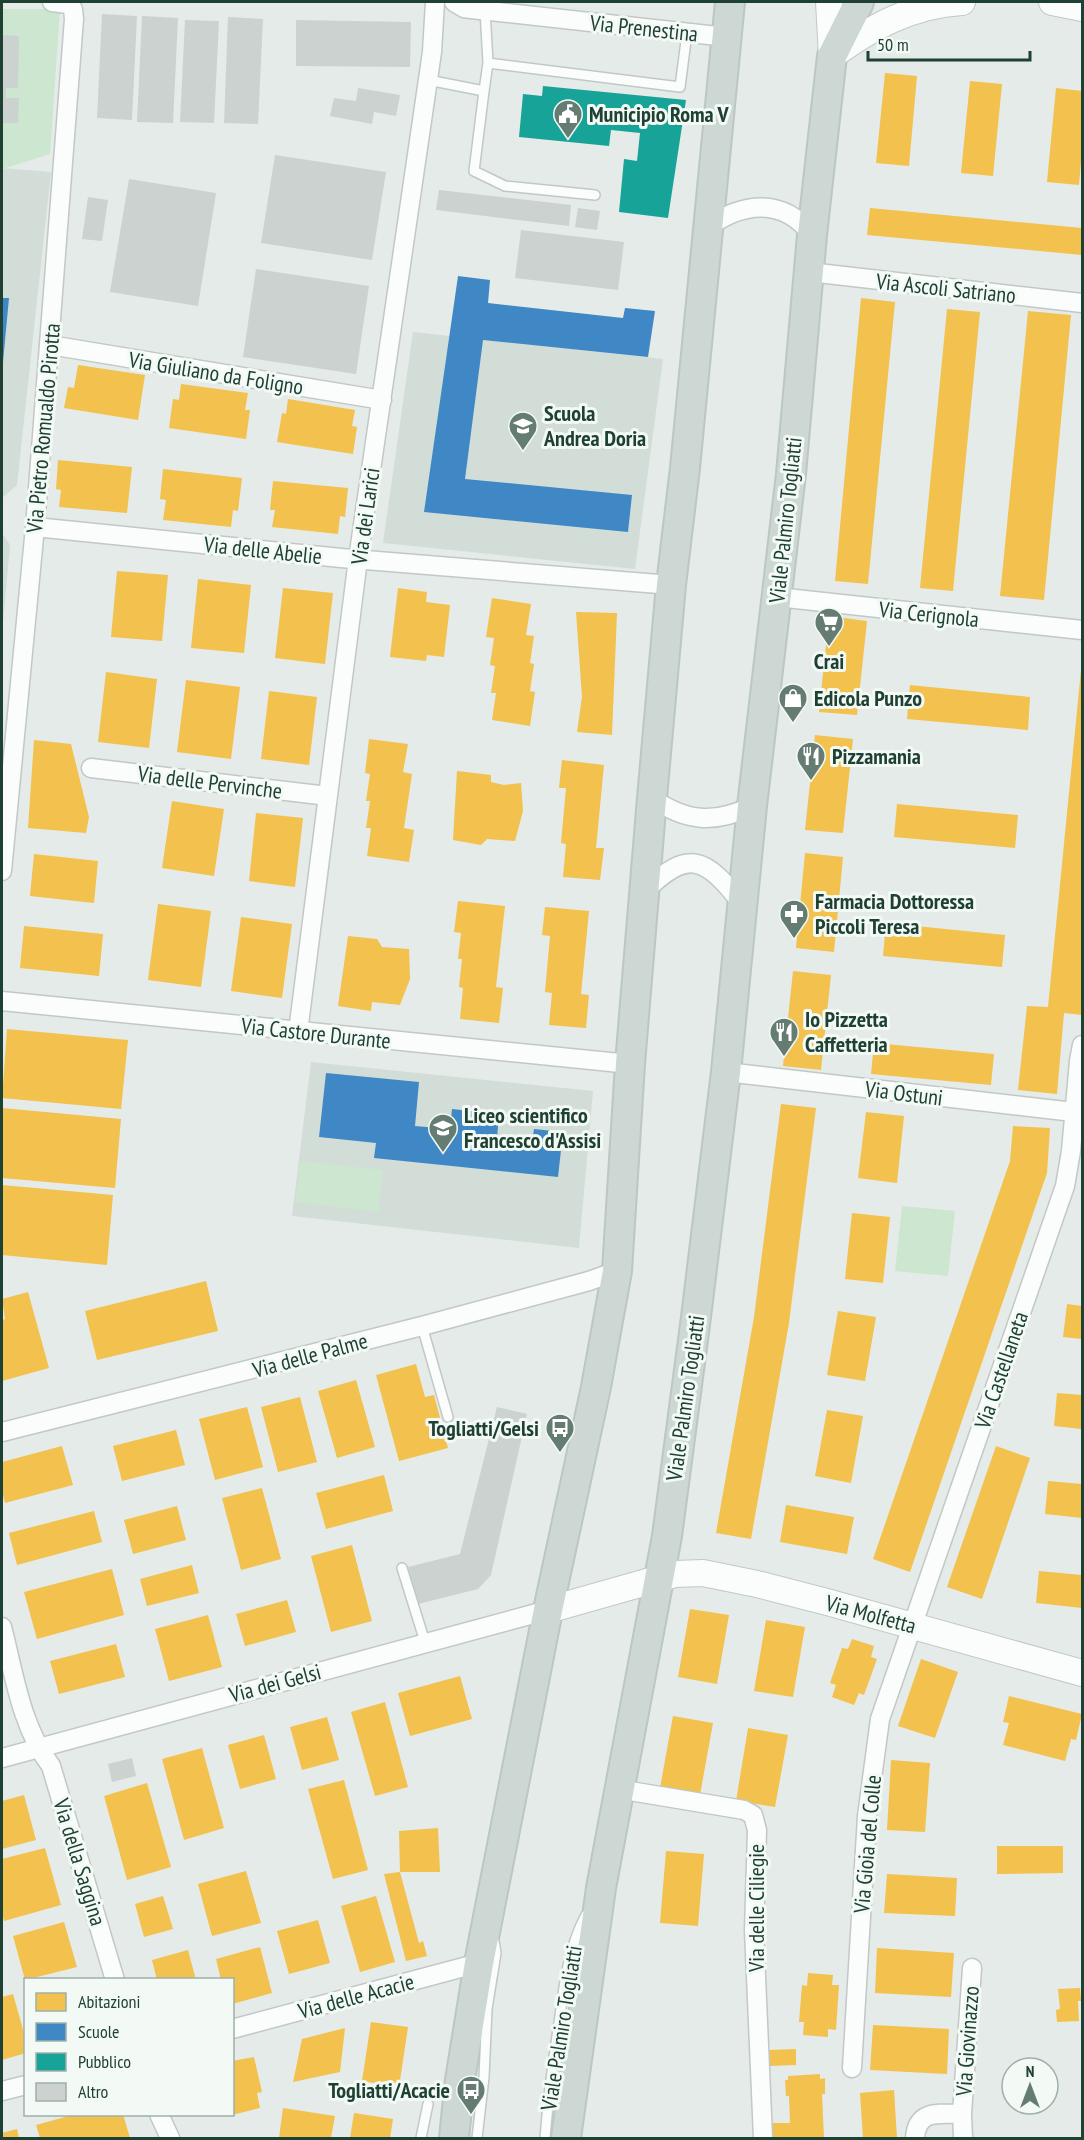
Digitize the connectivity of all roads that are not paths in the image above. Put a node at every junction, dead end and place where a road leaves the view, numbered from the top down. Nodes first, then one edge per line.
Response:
1 (52, 2) edge
2 (435, 2) edge
3 (454, 2) edge
4 (729, 2) edge
5 (829, 2) edge
6 (859, 2) edge
7 (962, 2) edge
8 (1052, 2) edge
9 (1083, 8) edge
10 (485, 10) junction
11 (687, 33) junction
12 (727, 38) junction
13 (832, 56) junction
14 (488, 63) junction
15 (428, 80) junction
16 (484, 91) junction
17 (595, 195) dead end
18 (707, 228) junction
19 (812, 235) junction
20 (809, 273) junction
21 (1083, 303) edge
22 (50, 345) junction
23 (382, 400) junction
24 (35, 527) junction
25 (358, 560) junction
26 (671, 585) junction
27 (777, 597) junction
28 (1083, 630) edge
29 (91, 768) dead end
30 (328, 796) junction
31 (652, 798) junction
32 (752, 806) junction
33 (2, 871) edge
34 (644, 892) junction
35 (742, 904) junction
36 (2, 1001) edge
37 (298, 1032) junction
38 (1083, 1045) edge
39 (630, 1064) junction
40 (726, 1072) junction
41 (1078, 1112) edge
42 (617, 1271) junction
43 (422, 1326) junction
44 (448, 1417) dead end
45 (2, 1432) edge
46 (402, 1568) dead end
47 (658, 1578) junction
48 (548, 1610) junction
49 (914, 1626) junction
50 (2, 1627) edge
51 (425, 1642) junction
52 (1083, 1673) edge
53 (38, 1749) junction
54 (2, 1758) edge
55 (618, 1789) junction
56 (601, 1888) junction
57 (488, 1915) junction
58 (479, 1963) junction
59 (972, 1968) dead end
60 (114, 1978) edge
61 (234, 2028) edge
62 (852, 2068) dead end
63 (24, 2086) edge
64 (2, 2091) edge
65 (428, 2104) dead end
66 (962, 2114) junction
67 (159, 2116) edge
68 (170, 2139) edge
69 (421, 2139) edge
70 (454, 2139) edge
71 (477, 2139) edge
72 (545, 2139) edge
73 (566, 2139) edge
74 (764, 2139) edge
75 (915, 2139) edge
76 (963, 2139) edge

1 - 22 street, Via Pietro Romualdo Pirotta
2 - 15 street, Via dei Larici
3 - 10 street, Via Prenestina
4 - 12 main road
5 - 13 street, Viale Palmiro Togliatti
6 - 13 main road, Viale Palmiro Togliatti
7 - 13 street
8 - 9 street
10 - 11 street, Via Prenestina
10 - 14 lane
11 - 12 street, Via Prenestina
11 - 14 lane
12 - 18 main road
13 - 19 main road, Viale Palmiro Togliatti
14 - 16 lane
15 - 16 lane
15 - 23 street, Via dei Larici
16 - 17 lane
18 - 19 street
18 - 26 main road
19 - 20 main road, Viale Palmiro Togliatti
20 - 21 street, Via Ascoli Satriano
20 - 27 main road, Viale Palmiro Togliatti
22 - 23 street, Via Giuliano da Foligno
22 - 24 street, Via Pietro Romualdo Pirotta
23 - 25 street, Via dei Larici
24 - 25 street, Via delle Abelie
24 - 33 street, Via Pietro Romualdo Pirotta
25 - 26 street, Via delle Abelie
25 - 30 street, Via dei Larici
26 - 31 main road
27 - 28 street, Via Cerignola
27 - 32 main road, Viale Palmiro Togliatti
29 - 30 street, Via delle Pervinche
30 - 37 street, Via dei Larici
31 - 32 street
31 - 34 main road
32 - 35 main road, Viale Palmiro Togliatti
34 - 35 street
34 - 39 main road
35 - 40 main road, Viale Palmiro Togliatti
36 - 37 street, Via Castore Durante
37 - 39 street, Via Castore Durante
38 - 41 street, Via Castellaneta
39 - 42 main road
40 - 41 street, Via Ostuni
40 - 47 main road, Viale Palmiro Togliatti
41 - 49 street, Via Castellaneta
42 - 43 street, Via delle Palme
42 - 48 main road
43 - 44 lane
43 - 45 street, Via delle Palme
46 - 51 lane
47 - 48 street, Via Molfetta
47 - 49 street, Via Molfetta
47 - 55 main road, Viale Palmiro Togliatti
48 - 51 street, Via dei Gelsi
48 - 57 main road
49 - 52 street, Via Molfetta
49 - 62 street, Via Gioia del Colle
50 - 53 street, Via della Saggina
51 - 53 street, Via dei Gelsi
53 - 54 street, Via dei Gelsi
53 - 60 street, Via della Saggina
55 - 56 main road, Viale Palmiro Togliatti
55 - 74 street, Via delle Ciliegie
56 - 72 lane, Viale Palmiro Togliatti
56 - 73 main road, Viale Palmiro Togliatti
57 - 58 main road
57 - 71 lane
58 - 61 street, Via delle Acacie
58 - 70 main road
59 - 66 street, Via Giovinazzo
63 - 64 street
65 - 69 lane
66 - 75 street, Via Giovinazzo
66 - 76 street, Via Giovinazzo
67 - 68 street

